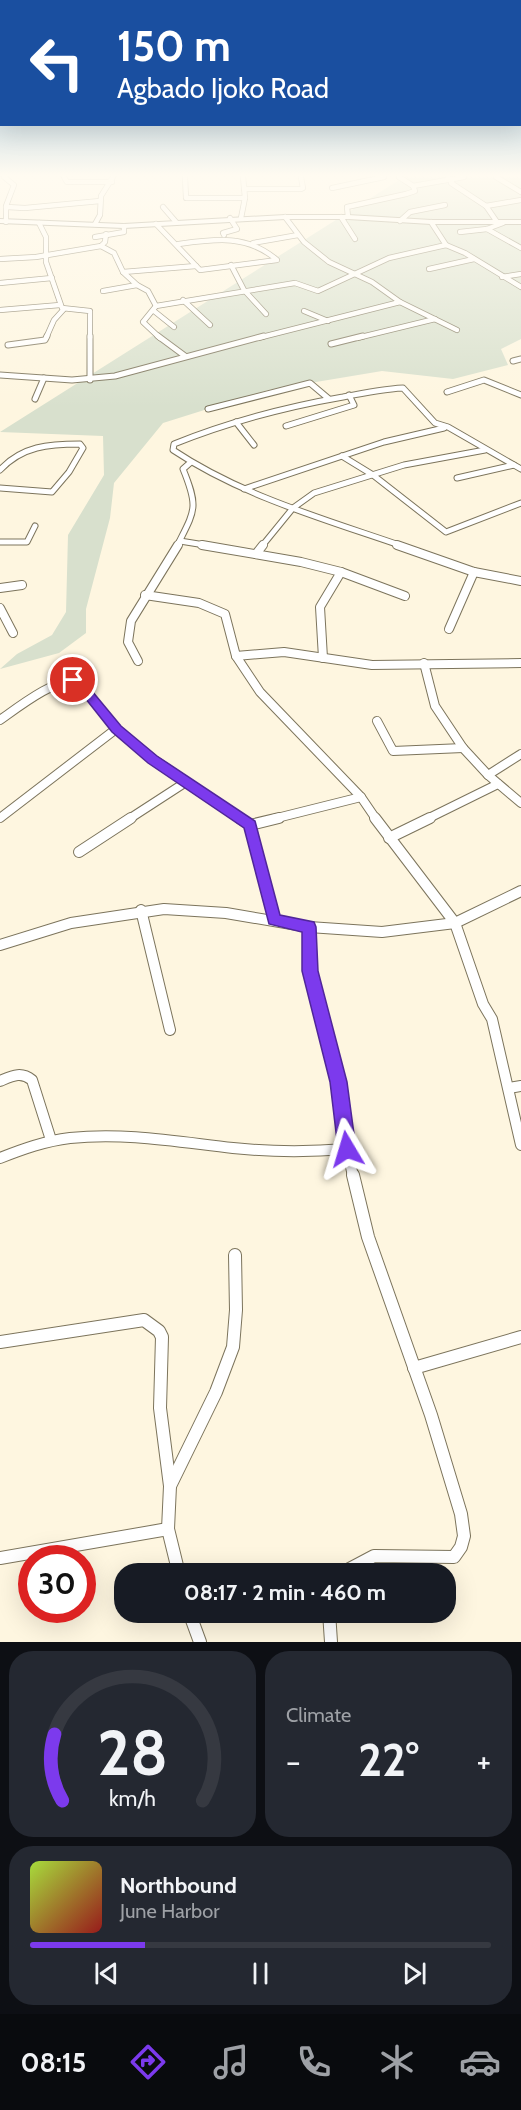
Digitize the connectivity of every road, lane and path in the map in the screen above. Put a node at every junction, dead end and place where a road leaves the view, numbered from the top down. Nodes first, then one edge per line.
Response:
1 (54, 254) edge
2 (113, 254) edge
3 (186, 254) edge
4 (269, 254) edge
5 (319, 254) edge
6 (404, 254) edge
7 (464, 254) edge
8 (46, 255) junction
9 (0, 259) edge
10 (474, 259) junction
11 (231, 265) junction
12 (196, 266) junction
13 (429, 269) dead end
14 (123, 272) junction
15 (353, 274) junction
16 (521, 274) edge
17 (502, 277) junction
18 (52, 278) junction
19 (0, 283) edge
20 (137, 285) junction
21 (521, 287) edge
22 (244, 290) junction
23 (103, 291) dead end
24 (183, 300) junction
25 (399, 302) junction
26 (62, 307) junction
27 (155, 308) junction
28 (0, 310) edge
29 (304, 311) dead end
30 (266, 314) dead end
31 (435, 319) junction
32 (329, 321) junction
33 (210, 325) dead end
34 (174, 327) dead end
35 (457, 330) dead end
36 (331, 344) dead end
37 (8, 345) dead end
38 (185, 356) junction
39 (521, 359) edge
40 (513, 361) dead end
41 (0, 375) edge
42 (44, 378) junction
43 (90, 380) junction
44 (447, 392) dead end
45 (349, 395) junction
46 (521, 395) edge
47 (35, 399) dead end
48 (329, 399) junction
49 (208, 409) dead end
50 (236, 422) junction
51 (286, 426) dead end
52 (448, 427) junction
53 (254, 445) dead end
54 (484, 450) junction
55 (0, 456) edge
56 (11, 456) junction
57 (342, 456) junction
58 (191, 462) junction
59 (514, 465) junction
60 (521, 469) edge
61 (0, 470) edge
62 (373, 474) junction
63 (457, 478) dead end
64 (0, 488) edge
65 (244, 489) junction
66 (521, 503) edge
67 (293, 508) junction
68 (34, 526) dead end
69 (180, 541) junction
70 (0, 542) edge
71 (256, 554) junction
72 (341, 572) junction
73 (474, 572) junction
74 (521, 581) edge
75 (22, 585) dead end
76 (0, 588) edge
77 (145, 595) junction
78 (405, 596) dead end
79 (0, 608) edge
80 (449, 630) dead end
81 (13, 633) dead end
82 (236, 656) junction
83 (323, 658) junction
84 (138, 661) dead end
85 (424, 663) junction
86 (521, 663) edge
87 (0, 720) edge
88 (377, 721) dead end
89 (116, 729) junction
90 (462, 748) junction
91 (521, 754) edge
92 (488, 776) junction
93 (186, 783) junction
94 (498, 784) junction
95 (361, 797) junction
96 (521, 803) edge
97 (0, 818) edge
98 (250, 825) junction
99 (389, 838) junction
100 (79, 852) dead end
101 (521, 891) edge
102 (141, 910) junction
103 (274, 920) junction
104 (454, 923) junction
105 (309, 927) junction
106 (0, 945) edge
107 (170, 1030) dead end
108 (0, 1081) edge
109 (521, 1086) edge
110 (508, 1088) junction
111 (51, 1140) junction
112 (521, 1145) edge
113 (347, 1149) junction
114 (0, 1158) edge
115 (235, 1255) dead end
116 (521, 1337) edge
117 (0, 1342) edge
118 (414, 1368) junction
119 (170, 1486) junction
120 (168, 1529) junction
121 (0, 1558) edge
122 (176, 1563) edge
123 (361, 1563) edge
124 (193, 1623) edge
125 (329, 1623) edge
126 (200, 1642) edge
127 (331, 1642) edge

1 - 8 street
2 - 14 street
3 - 12 street
4 - 11 street
5 - 15 street
6 - 15 street
7 - 10 street
8 - 9 street
8 - 18 street
10 - 13 street
10 - 17 street
11 - 12 street
11 - 22 street
12 - 14 street
14 - 20 street
15 - 22 street
15 - 25 street
16 - 17 street
17 - 21 street
18 - 19 street
18 - 26 street
20 - 23 street
20 - 27 street
22 - 24 street
22 - 30 street
24 - 27 street
24 - 33 street
25 - 31 street
25 - 32 street
26 - 28 street
26 - 37 street
26 - 43 street
27 - 34 street
27 - 38 street
29 - 32 street
31 - 35 street
31 - 36 street
32 - 38 street
38 - 43 street
39 - 40 street
41 - 42 street
42 - 43 street
42 - 47 street
44 - 46 street
45 - 48 street
45 - 51 street
45 - 52 street
48 - 49 street
48 - 50 street
50 - 53 street
50 - 58 street
52 - 54 street
52 - 57 street
54 - 59 street
54 - 62 street
55 - 56 street
56 - 61 street
56 - 64 street
57 - 62 street
57 - 65 street
58 - 65 street
58 - 69 street
59 - 60 street
59 - 63 street
62 - 66 street
62 - 67 street
65 - 67 street
67 - 71 street
67 - 73 street
68 - 70 street
69 - 71 street
69 - 77 street
71 - 72 street
72 - 78 street
72 - 83 street
73 - 74 street
73 - 80 street
75 - 76 street
77 - 82 street
77 - 84 street
79 - 81 street
82 - 83 street
82 - 95 street
83 - 85 street
85 - 86 street
85 - 90 street
87 - 89 street
88 - 90 street
89 - 93 street
89 - 97 street
90 - 92 street
91 - 92 street
92 - 94 street
93 - 98 street
93 - 100 street
94 - 96 street
94 - 99 street
95 - 98 street
95 - 99 street
98 - 103 street
99 - 104 street
101 - 104 street
102 - 103 street
102 - 106 street
102 - 107 street
103 - 105 street
104 - 105 street
104 - 110 street
105 - 113 street
108 - 111 street
109 - 110 street
110 - 112 street
111 - 113 street
111 - 114 street
113 - 118 street
115 - 119 street
116 - 118 street
117 - 119 street
118 - 123 street
119 - 120 street
120 - 121 street
120 - 122 street
124 - 126 street
125 - 127 street

